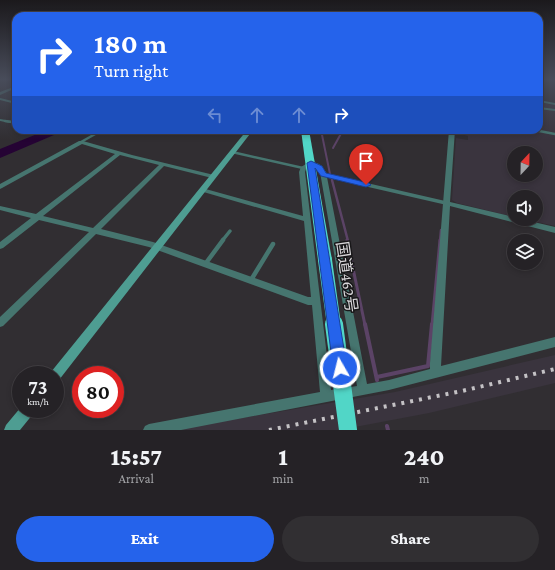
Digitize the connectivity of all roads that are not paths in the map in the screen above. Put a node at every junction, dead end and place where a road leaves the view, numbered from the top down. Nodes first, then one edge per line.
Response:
1 (0, 99) edge
2 (12, 102) edge
3 (543, 102) edge
4 (555, 104) edge
5 (543, 108) edge
6 (555, 110) edge
7 (0, 120) edge
8 (12, 122) dead end
9 (543, 132) edge
10 (94, 134) edge
11 (247, 134) edge
12 (305, 134) edge
13 (452, 134) edge
14 (555, 134) edge
15 (81, 142) junction
16 (232, 152) junction
17 (118, 154) junction
18 (163, 164) junction
19 (307, 166) junction
20 (323, 175) junction
21 (212, 176) junction
22 (0, 187) edge
23 (202, 190) junction
24 (447, 203) junction
25 (0, 208) edge
26 (37, 217) junction
27 (307, 219) junction
28 (94, 230) junction
29 (555, 230) edge
30 (230, 231) dead end
31 (273, 244) dead end
32 (0, 246) edge
33 (158, 247) junction
34 (206, 263) junction
35 (251, 280) junction
36 (316, 301) junction
37 (0, 322) edge
38 (555, 342) edge
39 (63, 366) edge
40 (436, 372) junction
41 (363, 390) junction
42 (326, 396) junction
43 (21, 418) edge
44 (11, 430) edge
45 (149, 430) edge
46 (348, 430) edge

1 - 2 lane
3 - 4 street
5 - 6 lane
7 - 8 lane
9 - 14 lane
10 - 15 lane
11 - 16 street
12 - 19 highway, 国道462号
13 - 24 street
15 - 17 street
15 - 22 street
16 - 19 lane
16 - 21 street
17 - 18 street
17 - 26 street
18 - 21 street
18 - 28 street
19 - 20 street
19 - 27 street
19 - 46 highway, 国道462号, bridge
20 - 24 lane
20 - 41 street
21 - 23 street
23 - 27 street
23 - 33 street
24 - 29 street
24 - 40 street
25 - 26 street
26 - 28 street
26 - 32 street
27 - 36 street
28 - 33 street
28 - 37 street
30 - 34 lane
31 - 35 lane
33 - 34 street
33 - 39 street
34 - 35 street
35 - 36 street
36 - 42 street
38 - 40 street
40 - 41 street
41 - 42 street
42 - 45 street
43 - 44 street

